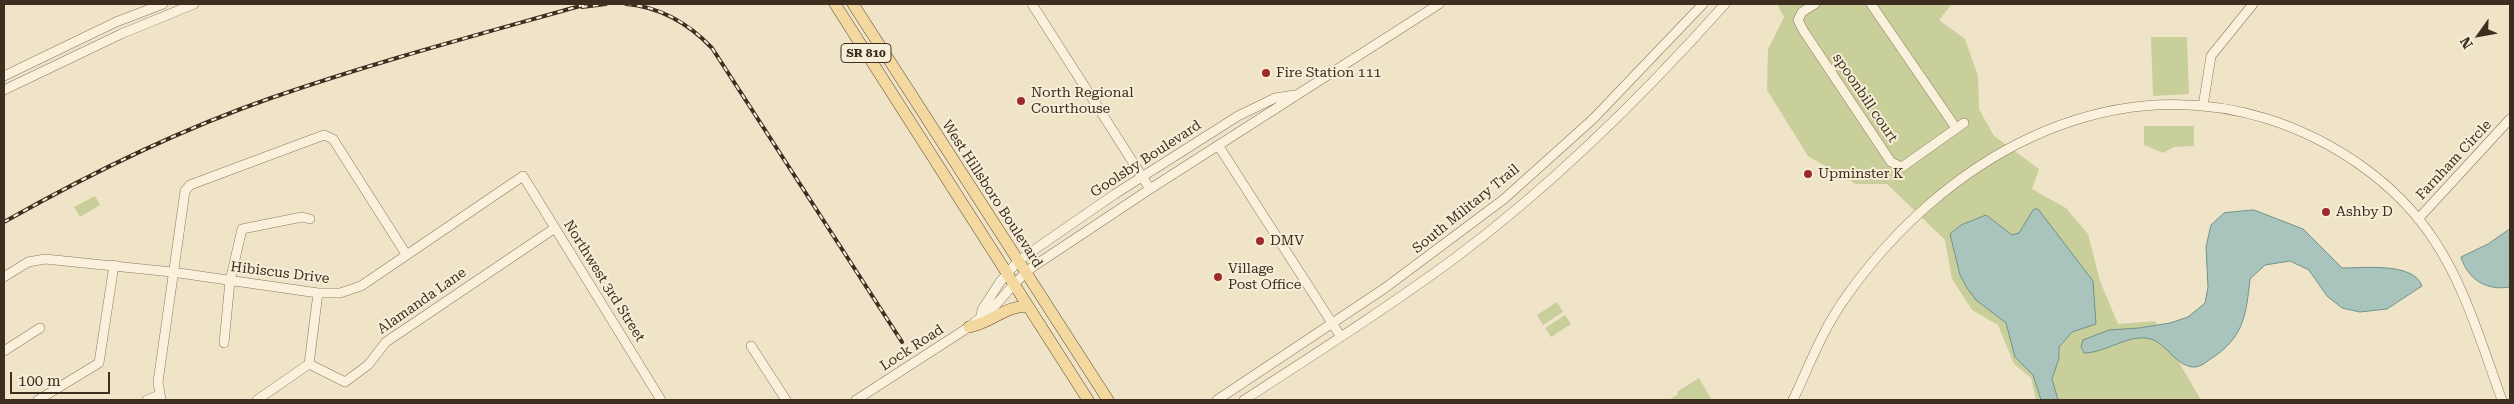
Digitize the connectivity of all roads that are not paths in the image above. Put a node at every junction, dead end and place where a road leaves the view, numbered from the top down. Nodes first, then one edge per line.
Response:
1 (163, 4) edge
2 (194, 4) edge
3 (835, 4) edge
4 (853, 4) edge
5 (1032, 4) edge
6 (1439, 4) edge
7 (1704, 4) edge
8 (1725, 4) edge
9 (1815, 4) edge
10 (1871, 4) edge
11 (2253, 4) edge
12 (842, 14) junction
13 (116, 22) junction
14 (869, 29) junction
15 (121, 34) junction
16 (4, 76) edge
17 (4, 90) edge
18 (1296, 95) junction
19 (2203, 106) junction
20 (2510, 119) edge
21 (1964, 123) dead end
22 (1956, 128) junction
23 (918, 134) junction
24 (943, 145) junction
25 (1218, 145) junction
26 (523, 176) joint
27 (1142, 176) junction
28 (1150, 188) junction
29 (310, 219) dead end
30 (2418, 219) junction
31 (555, 228) junction
32 (406, 254) junction
33 (1018, 262) junction
34 (114, 265) junction
35 (172, 272) junction
36 (1025, 272) junction
37 (1007, 273) junction
38 (4, 277) edge
39 (230, 281) junction
40 (1014, 284) junction
41 (318, 294) junction
42 (1028, 306) junction
43 (981, 317) junction
44 (1332, 324) junction
45 (969, 327) junction
46 (40, 328) dead end
47 (1340, 337) junction
48 (224, 343) dead end
49 (752, 346) dead end
50 (4, 350) edge
51 (309, 364) junction
52 (160, 398) edge
53 (38, 400) edge
54 (147, 400) edge
55 (257, 400) edge
56 (661, 400) edge
57 (786, 400) edge
58 (856, 400) edge
59 (1088, 400) edge
60 (1108, 400) edge
61 (1217, 400) edge
62 (1244, 400) edge
63 (1793, 400) edge
64 (2502, 400) edge

1 - 13 street
2 - 15 street
3 - 12 main road, West Hillsboro Boulevard / SR 810
4 - 14 main road, West Hillsboro Boulevard / SR 810
5 - 27 street
6 - 18 street, Goolsby Boulevard
7 - 44 street, South Military Trail
8 - 47 street
9 - 22 street, spoonbill court
10 - 22 street
11 - 19 street
12 - 14 main road
12 - 23 main road, West Hillsboro Boulevard / SR 810
13 - 15 street
13 - 16 street
14 - 24 main road, West Hillsboro Boulevard / SR 810
15 - 17 street
18 - 25 street, Goolsby Boulevard
18 - 27 street, Goolsby Boulevard
19 - 30 street
19 - 63 street
20 - 30 street, Farnham Circle
21 - 22 street, spoonbill court
23 - 24 main road
23 - 37 main road, West Hillsboro Boulevard / SR 810
24 - 33 main road, West Hillsboro Boulevard / SR 810
25 - 28 street, Goolsby Boulevard
25 - 44 street
26 - 31 street, Northwest 3rd Street
26 - 32 street, Hibiscus Drive
27 - 28 street
27 - 33 street, Goolsby Boulevard
28 - 36 street, Goolsby Boulevard
29 - 39 street
30 - 64 street
31 - 51 street, Alamanda Lane
31 - 56 street, Northwest 3rd Street
32 - 35 street
32 - 41 street, Hibiscus Drive
33 - 36 main road, West Hillsboro Boulevard / SR 810
33 - 37 street, Goolsby Boulevard
34 - 35 street, Hibiscus Drive
34 - 38 street, Hibiscus Drive
34 - 53 street
35 - 39 street, Hibiscus Drive
35 - 52 street
36 - 40 street
36 - 60 main road, West Hillsboro Boulevard / SR 810
37 - 40 main road, West Hillsboro Boulevard / SR 810
37 - 43 street, Lock Road
39 - 41 street, Hibiscus Drive
39 - 48 street
40 - 42 main road, West Hillsboro Boulevard / SR 810
40 - 43 street, Lock Road
41 - 51 street
42 - 45 main road
42 - 59 main road, West Hillsboro Boulevard / SR 810
43 - 45 street, Lock Road
44 - 47 street
44 - 61 street, South Military Trail
45 - 58 street, Lock Road
46 - 50 street
47 - 62 street
49 - 57 street
51 - 55 street
52 - 54 street

